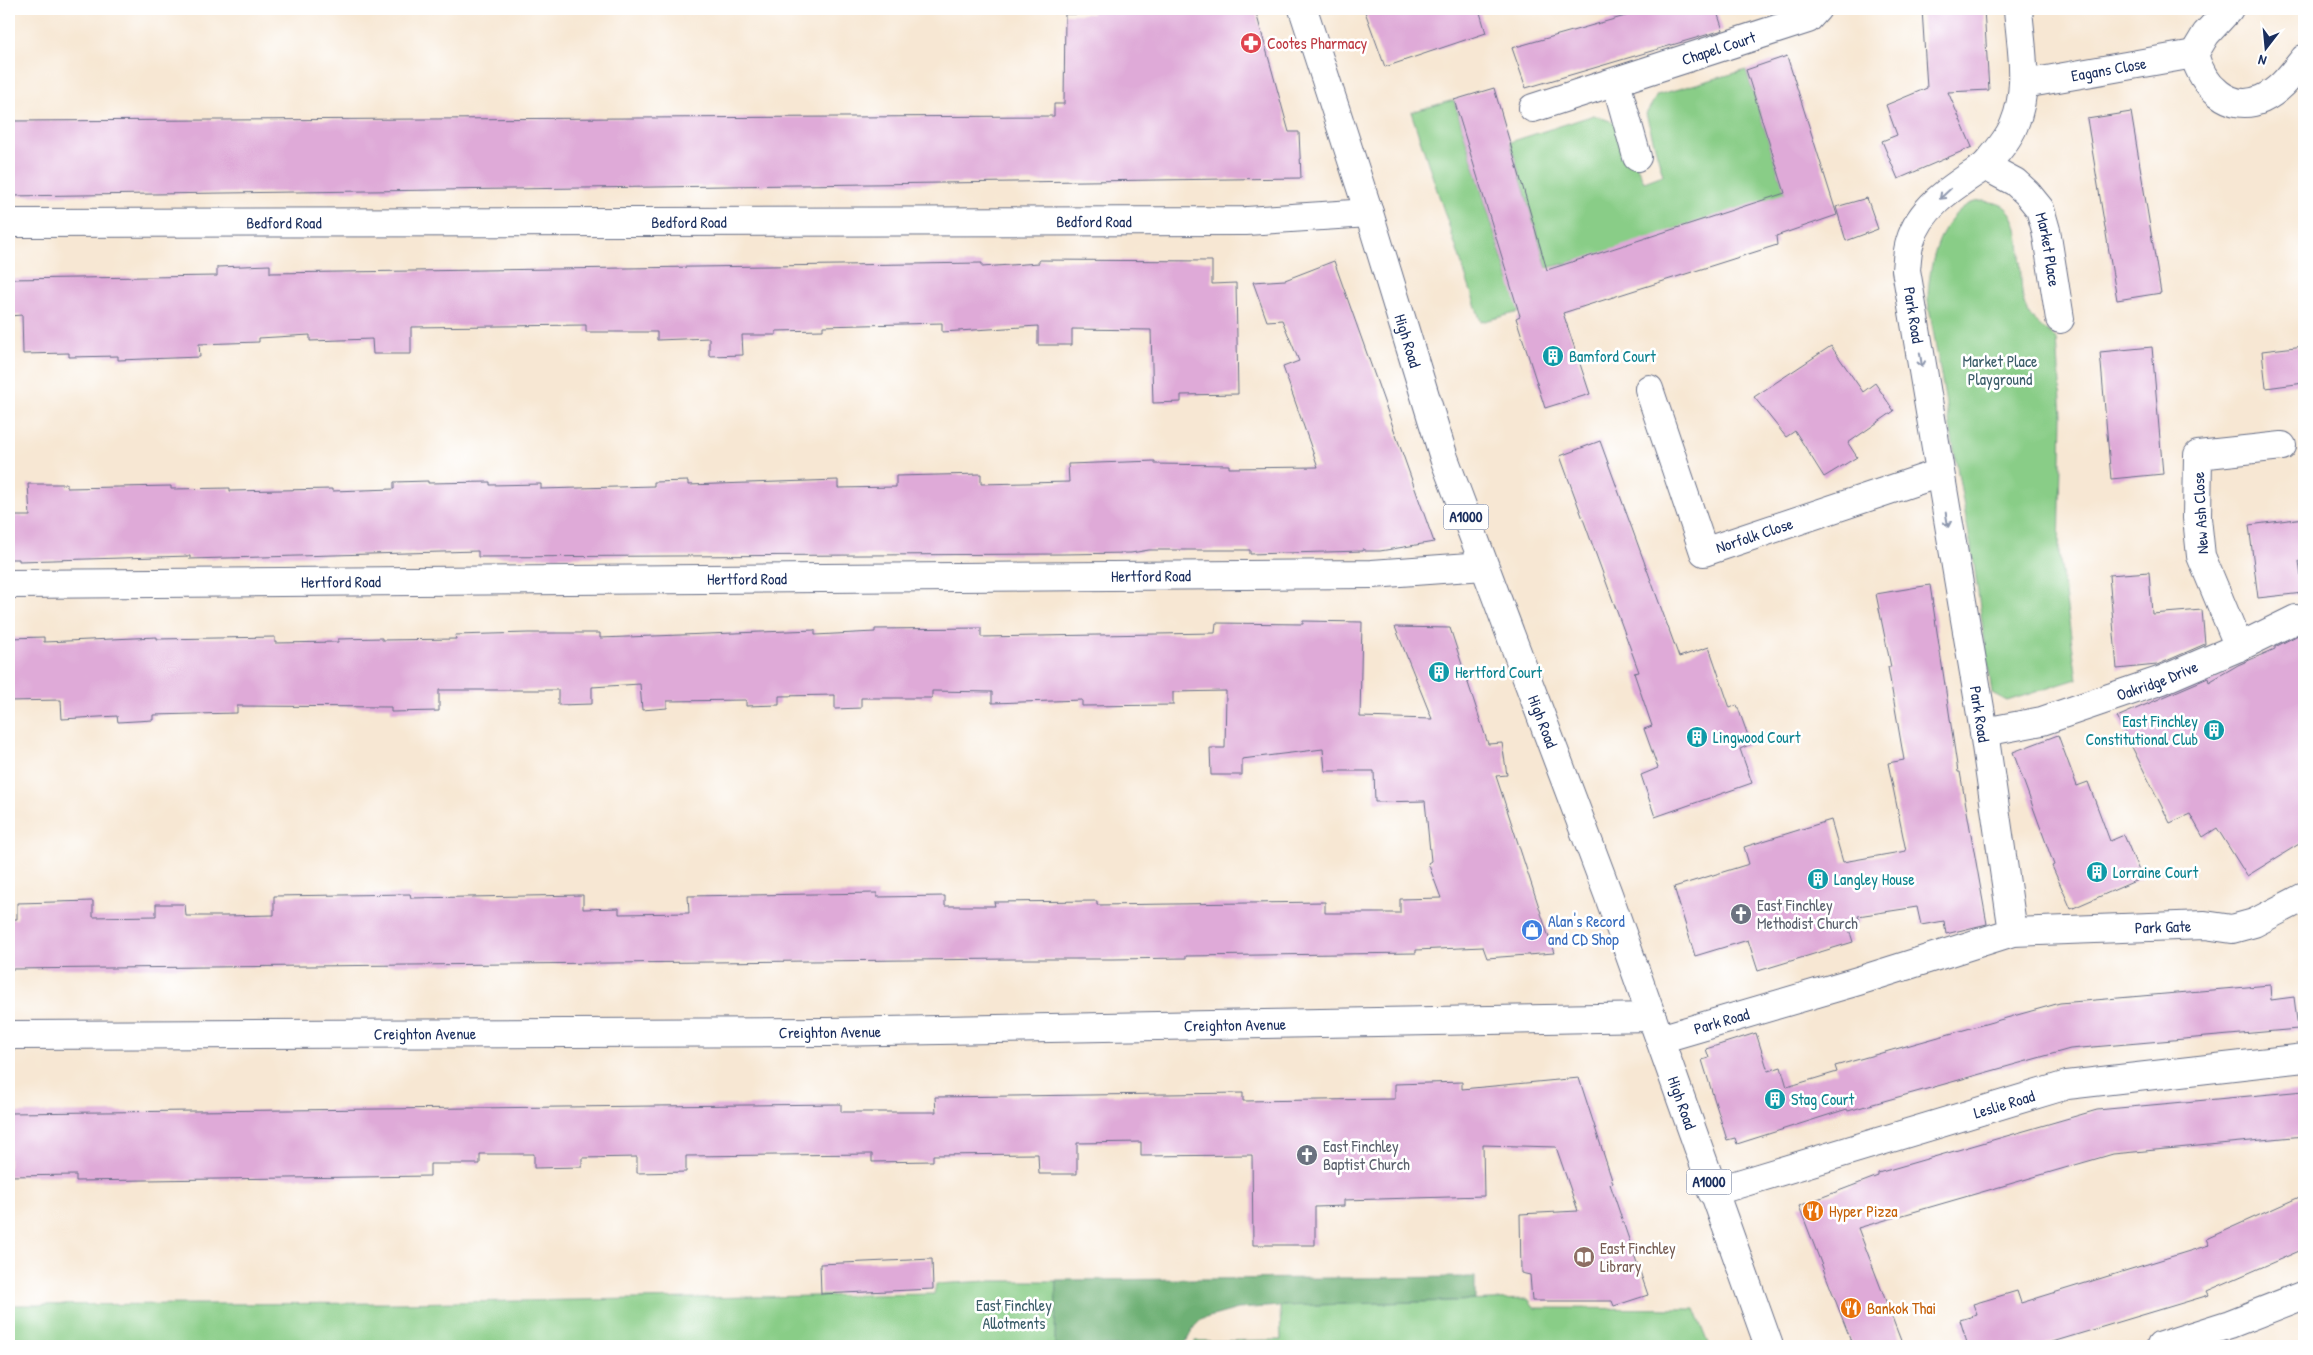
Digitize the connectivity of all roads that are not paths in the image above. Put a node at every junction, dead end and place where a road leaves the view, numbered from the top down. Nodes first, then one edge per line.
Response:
1 (1303, 9) edge
2 (1817, 9) edge
3 (2018, 9) edge
4 (2229, 9) edge
5 (2194, 54) junction
6 (2304, 59) edge
7 (1616, 82) junction
8 (2024, 84) junction
9 (1533, 108) dead end
10 (1637, 157) dead end
11 (1985, 166) junction
12 (1369, 213) junction
13 (9, 223) edge
14 (2060, 319) dead end
15 (1649, 390) dead end
16 (2282, 446) dead end
17 (1940, 473) junction
18 (1484, 566) junction
19 (9, 584) edge
20 (2296, 619) dead end
21 (2239, 647) junction
22 (1984, 732) junction
23 (2304, 897) edge
24 (2013, 932) junction
25 (1656, 1028) junction
26 (9, 1035) edge
27 (2304, 1058) edge
28 (1712, 1192) junction
29 (2304, 1295) edge
30 (1768, 1346) edge
31 (2161, 1346) edge

1 - 12 street, High Road / A1000
2 - 7 street, Chapel Court
3 - 8 street
4 - 5 street
5 - 6 street
5 - 8 street, Eagans Close
7 - 9 street, Chapel Court
7 - 10 street
8 - 11 street
11 - 14 street, Market Place
11 -> 17 street, Park Road
12 - 13 street, Bedford Road
12 - 18 street, High Road / A1000
15 - 17 street, Norfolk Close
16 - 21 street, New Ash Close
17 -> 22 street, Park Road
18 - 19 street, Hertford Road
18 - 25 street, High Road / A1000
20 - 21 street, Oakridge Drive
21 - 22 street, Oakridge Drive
22 - 24 street, Park Road
23 - 24 street, Park Gate
24 - 25 street, Park Road
25 - 26 street, Creighton Avenue
25 - 28 street, High Road / A1000
27 - 28 street, Leslie Road
28 - 30 street, High Road / A1000
29 - 31 street

